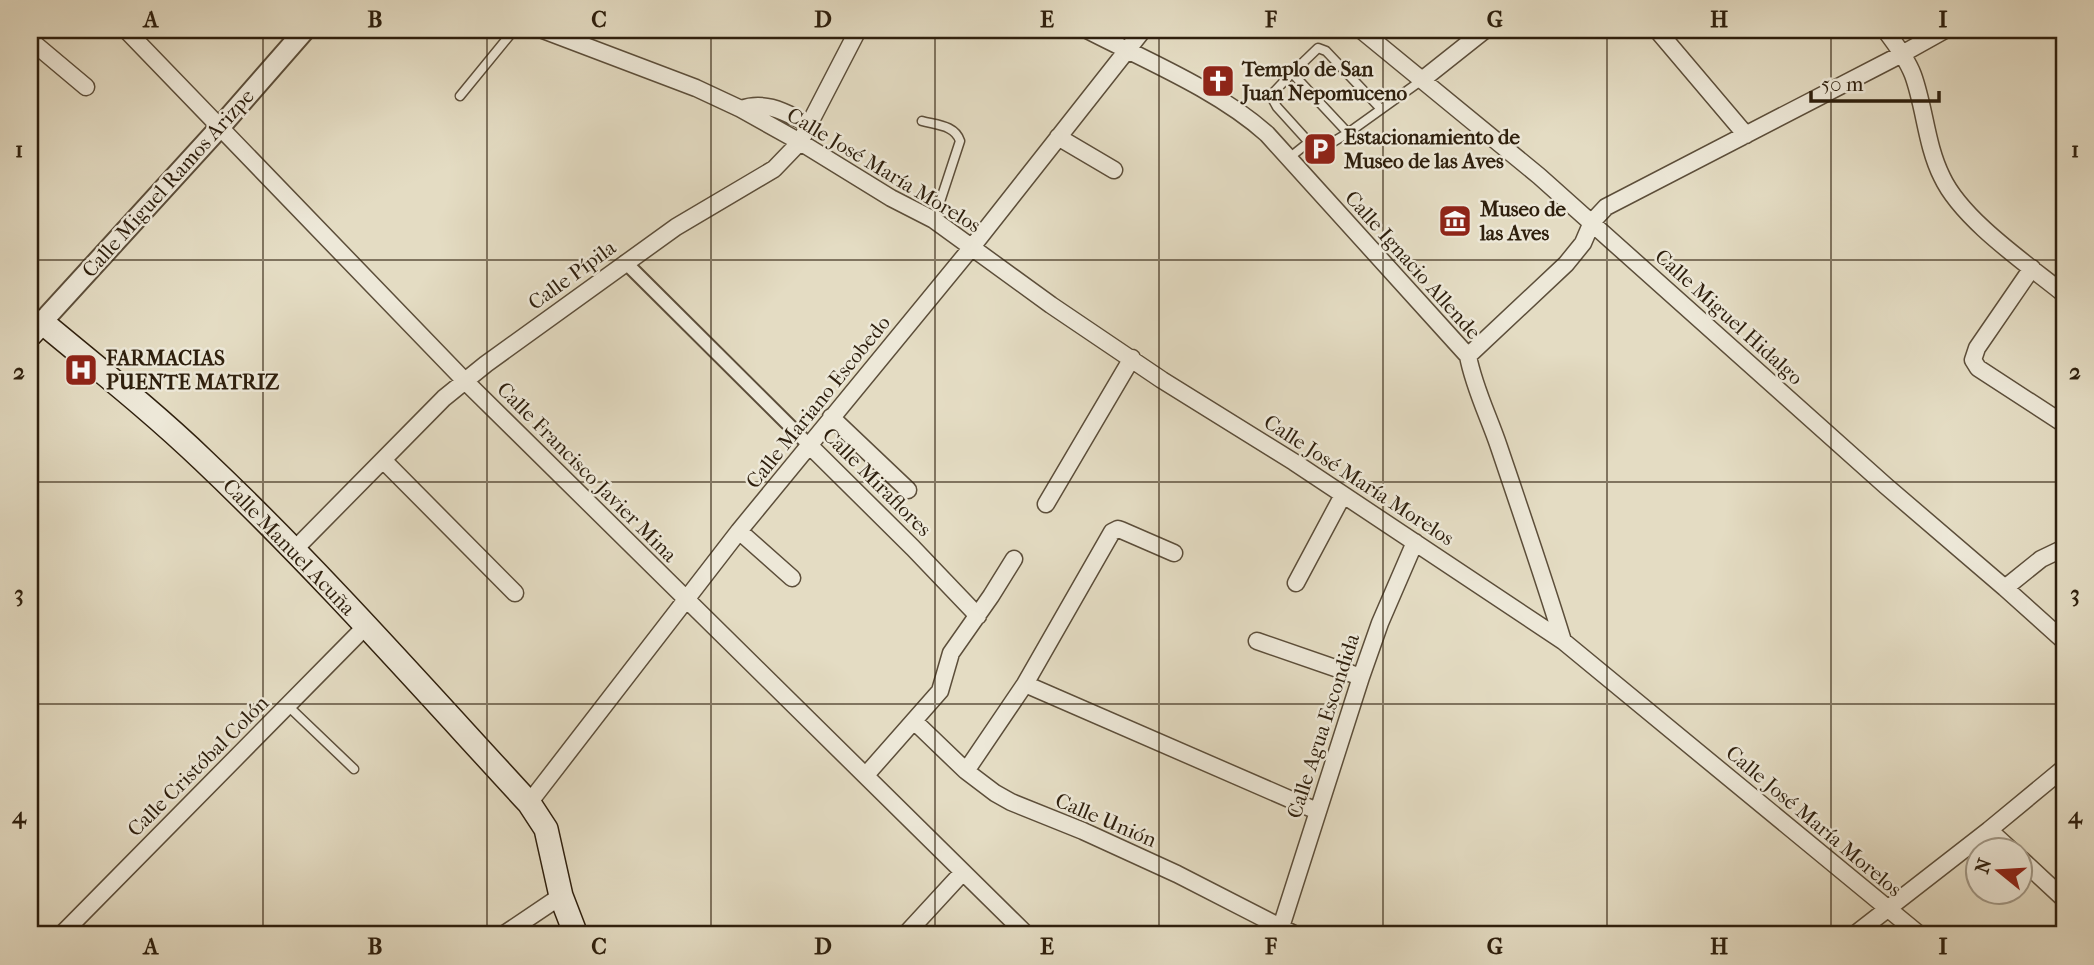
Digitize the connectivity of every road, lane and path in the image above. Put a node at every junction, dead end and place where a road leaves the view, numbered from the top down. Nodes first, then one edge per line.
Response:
1 (126, 30) edge
2 (305, 30) edge
3 (514, 30) edge
4 (543, 30) edge
5 (858, 30) edge
6 (1087, 30) edge
7 (1143, 30) edge
8 (1361, 30) edge
9 (1485, 30) edge
10 (1657, 30) edge
11 (1885, 30) edge
12 (1945, 30) edge
13 (30, 40) edge
14 (1126, 50) junction
15 (1902, 54) junction
16 (1292, 73) junction
17 (1422, 80) junction
18 (86, 87) dead end
19 (460, 96) dead end
20 (741, 109) junction
21 (1381, 109) junction
22 (922, 121) dead end
23 (809, 124) junction
24 (221, 126) junction
25 (1348, 134) junction
26 (1745, 135) junction
27 (1058, 137) junction
28 (800, 142) junction
29 (1310, 142) junction
30 (1289, 158) junction
31 (1114, 170) dead end
32 (933, 220) junction
33 (1592, 222) junction
34 (972, 247) junction
35 (625, 262) junction
36 (2032, 268) junction
37 (2064, 294) edge
38 (34, 323) edge
39 (1468, 356) junction
40 (1132, 358) junction
41 (465, 381) junction
42 (831, 417) junction
43 (2064, 424) edge
44 (809, 445) junction
45 (383, 460) junction
46 (908, 490) dead end
47 (1343, 495) junction
48 (1046, 504) dead end
49 (739, 531) junction
50 (1415, 542) junction
51 (2064, 548) edge
52 (294, 550) junction
53 (1174, 553) dead end
54 (1014, 559) dead end
55 (792, 578) dead end
56 (1296, 583) dead end
57 (2005, 588) junction
58 (515, 593) dead end
59 (686, 599) junction
60 (978, 616) junction
61 (366, 625) junction
62 (1257, 641) dead end
63 (1563, 641) junction
64 (2064, 641) edge
65 (1361, 677) junction
66 (1026, 684) junction
67 (287, 705) junction
68 (914, 721) junction
69 (2064, 768) edge
70 (354, 769) dead end
71 (966, 771) junction
72 (866, 775) junction
73 (528, 803) junction
74 (1317, 811) junction
75 (1989, 830) junction
76 (1996, 836) edge
77 (963, 872) junction
78 (2035, 872) edge
79 (561, 896) junction
80 (2064, 899) edge
81 (1887, 908) junction
82 (1281, 928) junction
83 (61, 935) edge
84 (503, 935) edge
85 (576, 935) edge
86 (905, 935) edge
87 (1027, 935) edge
88 (1296, 935) edge
89 (1854, 935) edge
90 (1920, 935) edge

1 - 24 street, Calle Francisco Javier Mina
2 - 24 street, Calle Miguel Ramos Arizpe
3 - 19 lane
4 - 20 street, Calle José María Morelos
5 - 23 street, Calle Pípila
6 - 14 street, Calle Ignacio Allende
7 - 14 street, Calle Mariano Escobedo
8 - 17 street, Calle Miguel Hidalgo
9 - 17 street
10 - 26 street
11 - 15 street
12 - 15 street
13 - 18 street
14 - 27 street, Calle Mariano Escobedo
14 - 30 street, Calle Ignacio Allende
15 - 26 street
15 - 36 street
16 - 21 lane
16 - 25 lane
16 - 29 lane
17 - 21 lane
17 - 33 street, Calle Miguel Hidalgo
20 - 23 street, Calle José María Morelos
20 - 28 street, Calle José María Morelos
21 - 25 lane
22 - 32 lane
23 - 28 street, Calle Pípila
24 - 38 street, Calle Miguel Ramos Arizpe
24 - 41 street, Calle Francisco Javier Mina
25 - 29 lane
26 - 33 street
27 - 31 street
27 - 34 street, Calle Mariano Escobedo
28 - 32 street, Calle José María Morelos
28 - 35 street, Calle Pípila
29 - 30 lane
30 - 39 street, Calle Ignacio Allende
32 - 34 street, Calle José María Morelos
33 - 39 street
33 - 57 street, Calle Miguel Hidalgo
34 - 40 street, Calle José María Morelos
34 - 42 street, Calle Mariano Escobedo
35 - 41 street, Calle Pípila
35 - 44 street, Calle Miraflores
36 - 37 street
36 - 43 street
38 - 52 main road, Calle Manuel Acuña
39 - 63 street, Calle Ignacio Allende
40 - 47 street, Calle José María Morelos
40 - 48 street
41 - 45 street, Calle Pípila
41 - 59 street, Calle Francisco Javier Mina
42 - 44 street, Calle Mariano Escobedo
42 - 46 street
44 - 49 street, Calle Mariano Escobedo
44 - 60 street, Calle Miraflores
45 - 52 street, Calle Pípila
45 - 58 street
47 - 50 street, Calle José María Morelos
47 - 56 street
49 - 55 street
49 - 59 street, Calle Mariano Escobedo
50 - 63 street, Calle José María Morelos
50 - 65 street, Calle Agua Escondida
51 - 57 street
52 - 61 main road, Calle Manuel Acuña
53 - 66 street
54 - 60 street
57 - 64 street, Calle Miguel Hidalgo
59 - 72 street, Calle Francisco Javier Mina
59 - 73 street, Calle Mariano Escobedo
60 - 68 street
61 - 67 street, Calle Cristóbal Colón
61 - 73 main road, Calle Manuel Acuña
62 - 65 street
63 - 81 street, Calle José María Morelos
65 - 74 street, Calle Agua Escondida
66 - 71 street
66 - 74 street
67 - 70 lane
67 - 83 street, Calle Cristóbal Colón
68 - 71 street, Calle Unión
68 - 72 street
69 - 75 street
71 - 82 street, Calle Unión
72 - 77 street, Calle Francisco Javier Mina
73 - 79 main road, Calle Manuel Acuña
74 - 82 street, Calle Agua Escondida
75 - 76 street
75 - 81 street
77 - 86 street
77 - 87 street, Calle Francisco Javier Mina
78 - 80 street
79 - 84 street
79 - 85 main road, Calle Manuel Acuña
81 - 89 street
81 - 90 street, Calle José María Morelos
82 - 88 street, Calle Unión

